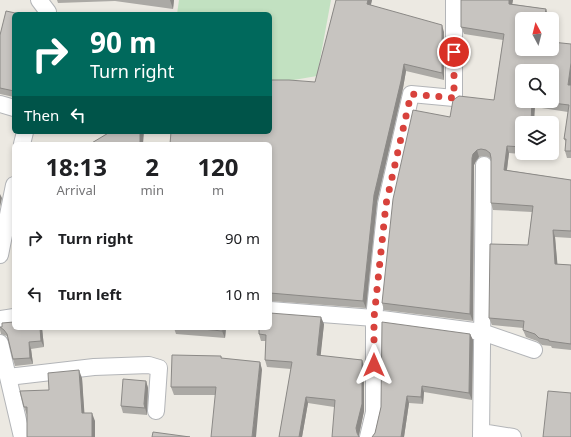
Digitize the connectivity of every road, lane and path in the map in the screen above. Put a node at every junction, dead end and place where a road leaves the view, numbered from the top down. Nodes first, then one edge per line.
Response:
1 (39, 0) edge
2 (454, 0) edge
3 (48, 12) edge
4 (0, 104) edge
5 (12, 107) edge
6 (484, 165) dead end
7 (9, 188) edge
8 (0, 255) edge
9 (272, 310) edge
10 (12, 317) edge
11 (374, 318) junction
12 (0, 319) edge
13 (482, 332) junction
14 (0, 343) edge
15 (534, 350) dead end
16 (8, 378) junction
17 (6, 398) edge
18 (156, 411) dead end
19 (481, 434) edge
20 (22, 437) edge
21 (368, 437) edge
22 (512, 437) edge

1 - 3 street
2 - 11 street
4 - 5 street
6 - 13 street
7 - 8 street
9 - 11 street
10 - 12 street
11 - 13 street
11 - 21 street
13 - 15 street
13 - 19 street
14 - 16 street
16 - 17 street
16 - 18 street
17 - 20 street
19 - 22 street

